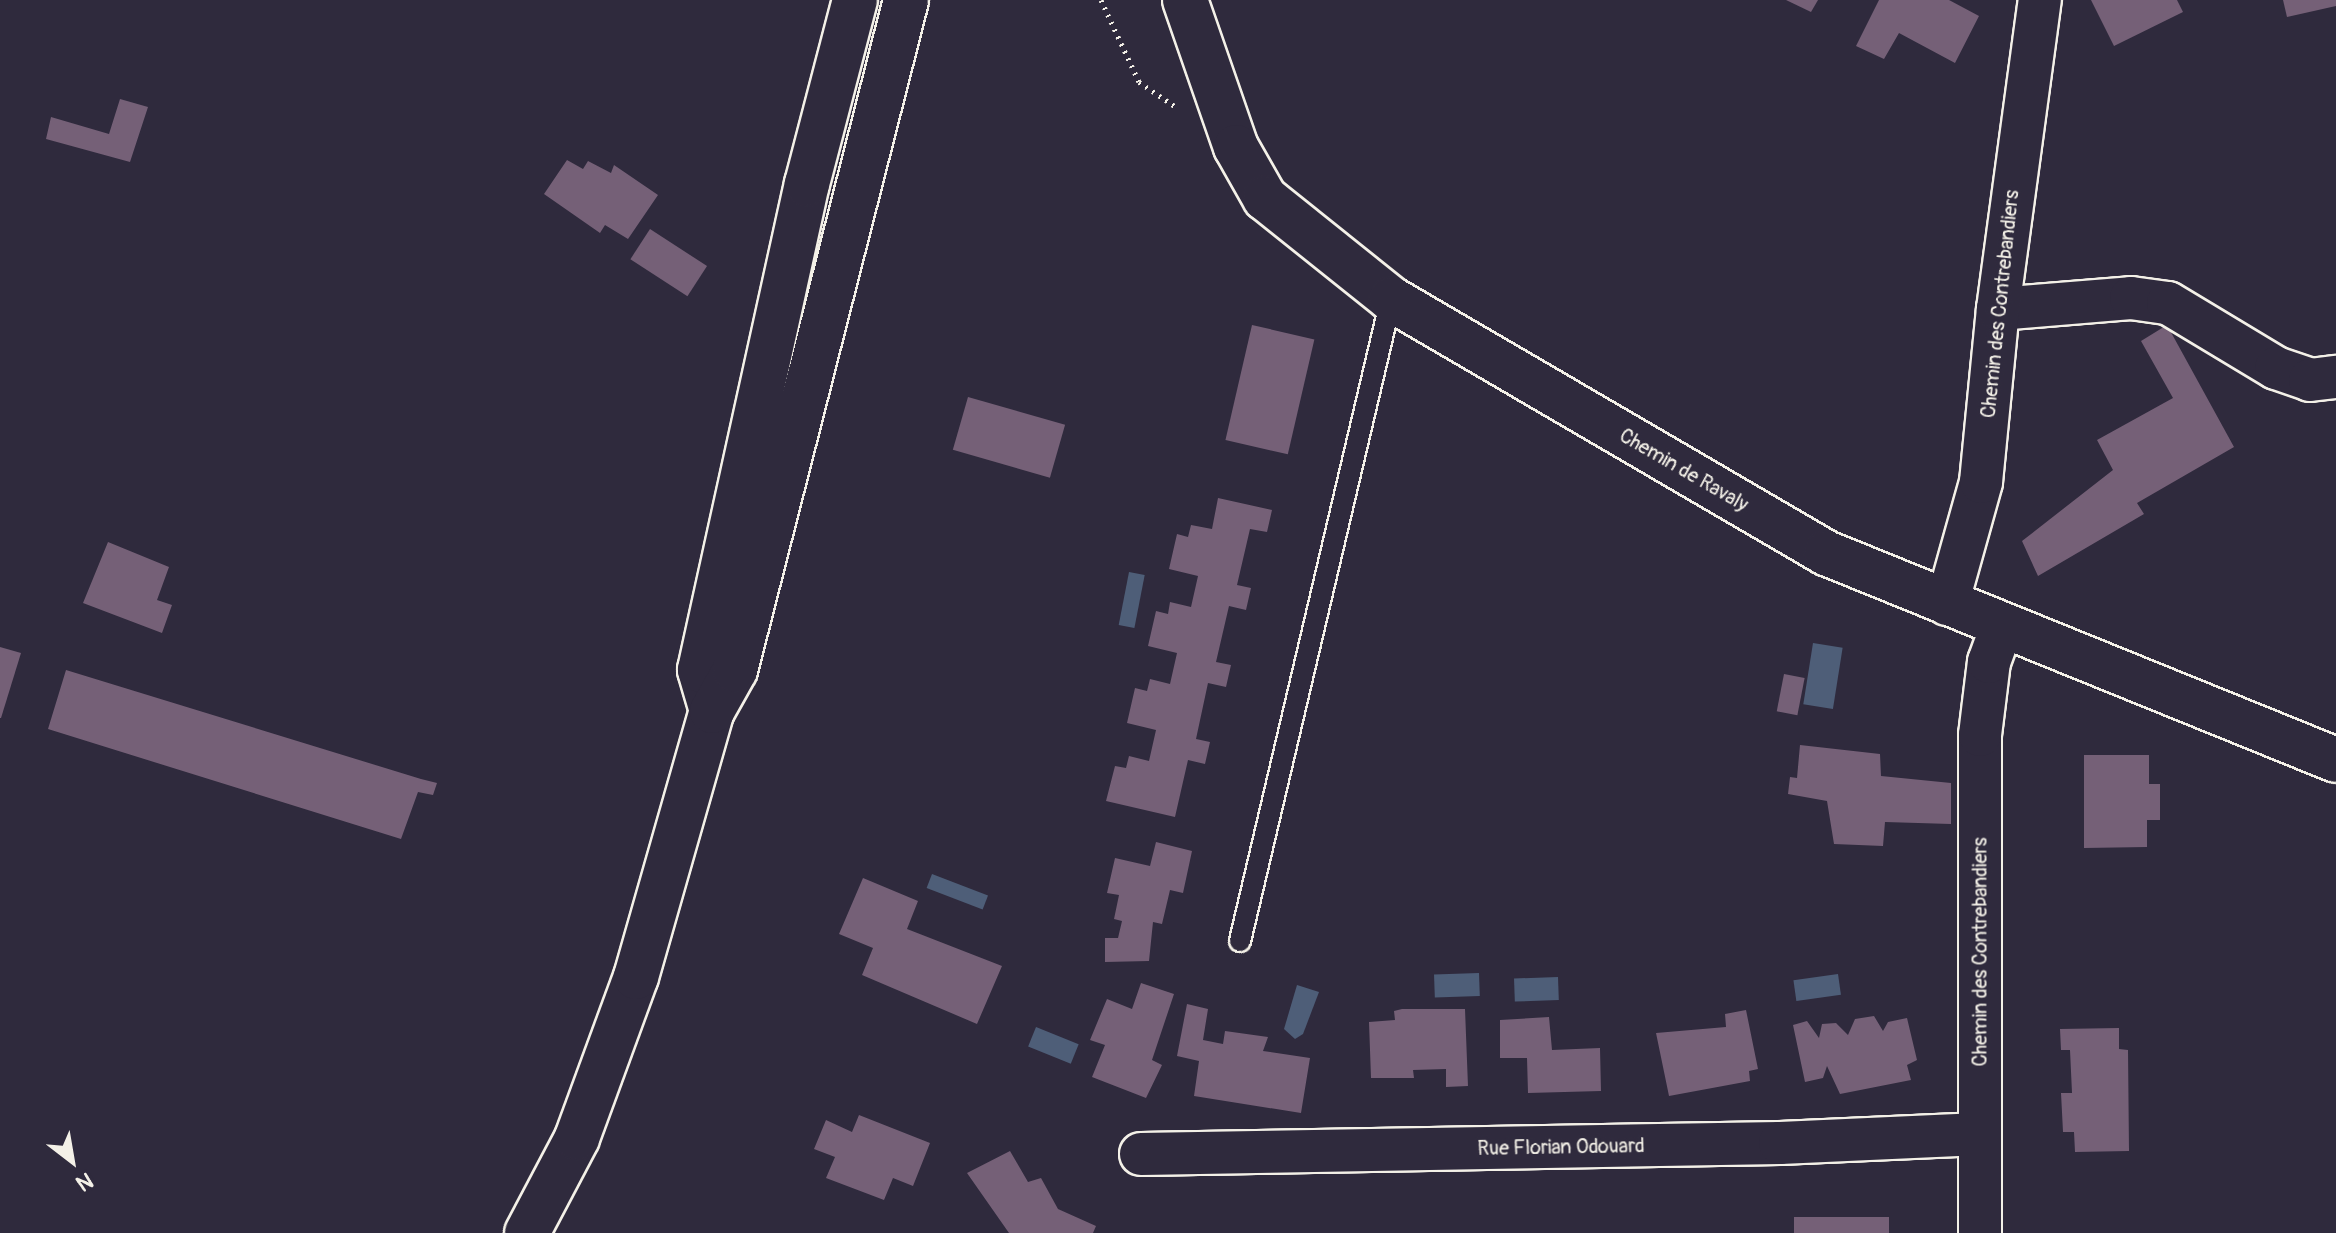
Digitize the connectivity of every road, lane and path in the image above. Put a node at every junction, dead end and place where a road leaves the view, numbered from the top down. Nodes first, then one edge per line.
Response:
1 (855, 0) edge
2 (906, 0) edge
3 (1101, 0) edge
4 (1185, 0) edge
5 (2040, 0) edge
6 (1236, 147) junction
7 (1391, 299) junction
8 (1998, 309) junction
9 (2336, 377) edge
10 (1947, 604) junction
11 (2002, 626) junction
12 (712, 711) junction
13 (2336, 760) edge
14 (1240, 941) dead end
15 (1980, 1134) junction
16 (1141, 1154) dead end
17 (527, 1233) edge
18 (1980, 1233) edge

1 - 12 main road
2 - 12 main road
3 - 6 path
4 - 6 main road, Chemin de Ravaly
5 - 8 street, Chemin des Contrebandiers
6 - 7 main road, Chemin de Ravaly
7 - 10 main road, Chemin de Ravaly
7 - 14 lane
8 - 9 street
8 - 10 street, Chemin des Contrebandiers
10 - 11 main road, Chemin de Ravaly
11 - 13 main road, Chemin de Ravaly
11 - 15 street, Chemin des Contrebandiers
12 - 17 main road
15 - 16 street, Rue Florian Odouard
15 - 18 street, Chemin des Contrebandiers

